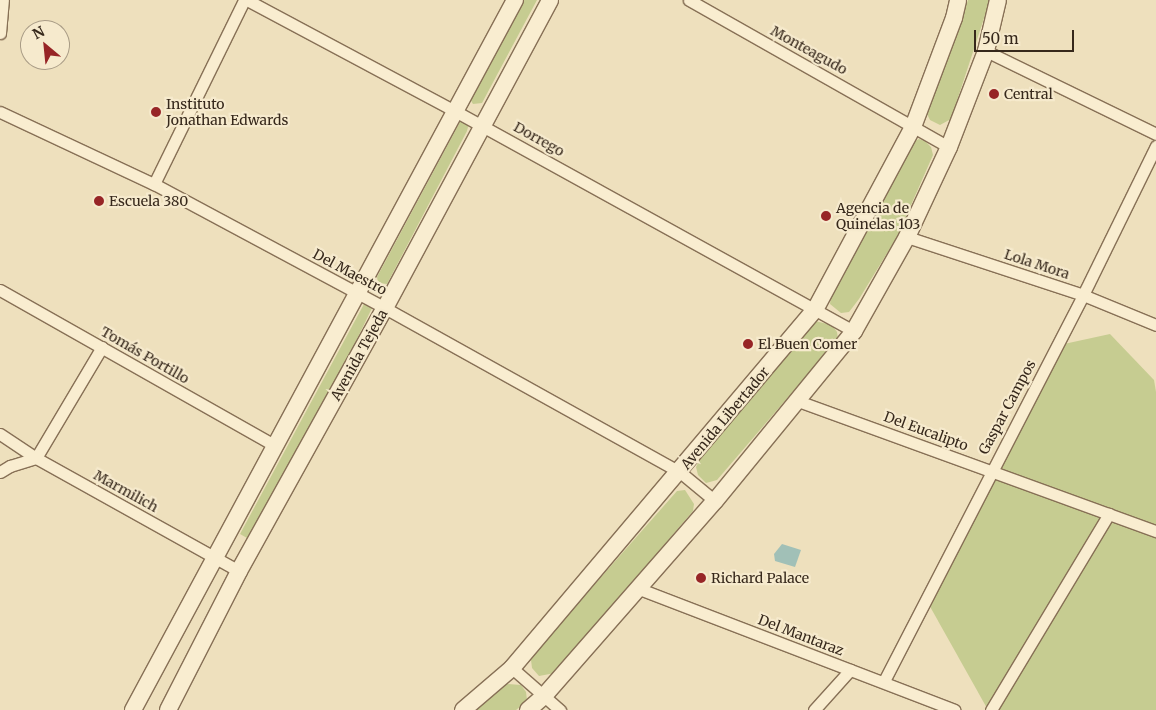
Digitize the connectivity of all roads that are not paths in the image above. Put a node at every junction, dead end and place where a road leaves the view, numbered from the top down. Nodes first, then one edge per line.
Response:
1 (3, 0) edge
2 (245, 0) edge
3 (515, 0) edge
4 (550, 0) edge
5 (689, 0) edge
6 (958, 0) edge
7 (998, 0) edge
8 (0, 33) edge
9 (986, 51) junction
10 (455, 111) junction
11 (0, 112) edge
12 (481, 125) junction
13 (913, 126) junction
14 (1156, 134) edge
15 (1156, 146) edge
16 (949, 147) junction
17 (154, 184) junction
18 (907, 237) junction
19 (0, 290) edge
20 (358, 294) junction
21 (1083, 296) junction
22 (385, 308) junction
23 (816, 308) junction
24 (1156, 325) edge
25 (854, 331) junction
26 (102, 347) junction
27 (798, 402) junction
28 (0, 434) edge
29 (276, 446) junction
30 (36, 458) junction
31 (991, 470) junction
32 (0, 472) edge
33 (680, 472) junction
34 (715, 501) junction
35 (1109, 514) junction
36 (1156, 531) edge
37 (215, 558) junction
38 (240, 571) junction
39 (637, 588) junction
40 (512, 668) junction
41 (850, 670) junction
42 (884, 681) junction
43 (544, 696) junction
44 (133, 710) edge
45 (168, 710) edge
46 (463, 710) edge
47 (528, 710) edge
48 (560, 710) edge
49 (814, 710) edge
50 (954, 710) edge
51 (991, 710) edge

1 - 8 street
2 - 10 street, Dorrego
2 - 17 street
3 - 10 main road
4 - 12 main road, Avenida Tejeda
5 - 13 street, Monteagudo
6 - 13 main road, Avenida Libertador
7 - 9 main road
9 - 14 street
9 - 16 main road
10 - 12 street, Dorrego
10 - 20 main road
11 - 17 street, Del Maestro
12 - 22 main road, Avenida Tejeda
12 - 23 street, Dorrego
13 - 16 street, Monteagudo
13 - 23 main road, Avenida Libertador
15 - 21 street, Gaspar Campos
16 - 18 main road
17 - 20 street, Del Maestro
18 - 21 street, Lola Mora
18 - 25 main road
19 - 26 street, Tomás Portillo
20 - 22 street, Del Maestro
20 - 29 main road
21 - 24 street, Lola Mora
21 - 31 street, Gaspar Campos
22 - 33 street, Del Maestro
22 - 38 main road, Avenida Tejeda
23 - 25 street, Dorrego
23 - 33 main road, Avenida Libertador
25 - 27 main road
26 - 29 street, Tomás Portillo
26 - 30 street
27 - 31 street, Del Eucalipto
27 - 34 main road
28 - 30 street, Marmilich
29 - 37 main road
30 - 32 street
30 - 37 street, Marmilich
31 - 35 street, Del Eucalipto
31 - 42 street, Gaspar Campos
33 - 34 street, Del Maestro
33 - 40 main road, Avenida Libertador
34 - 39 main road
35 - 36 street, Del Eucalipto
35 - 51 street
37 - 38 street, Marmilich
37 - 44 main road
38 - 45 main road, Avenida Tejeda
39 - 41 street, Del Mantaraz
39 - 43 main road
40 - 43 street
40 - 46 main road, Avenida Libertador
41 - 42 street, Del Mantaraz
41 - 49 street
42 - 50 street, Del Mantaraz
43 - 47 main road
43 - 48 street

